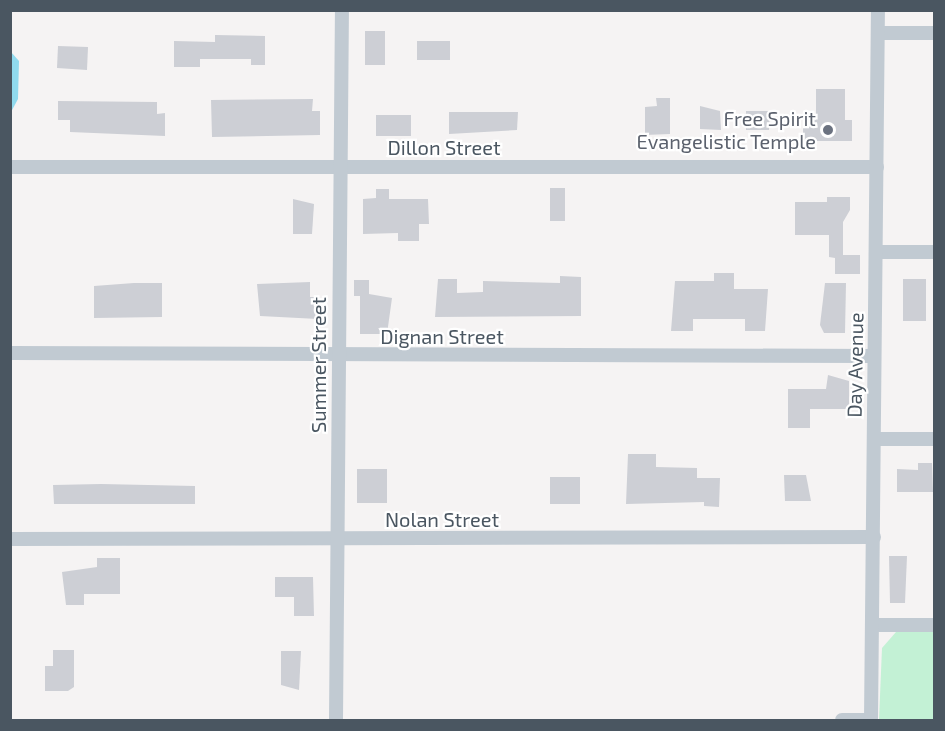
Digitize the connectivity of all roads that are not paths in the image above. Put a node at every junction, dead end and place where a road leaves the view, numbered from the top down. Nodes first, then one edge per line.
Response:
1 (342, 10) edge
2 (878, 10) edge
3 (878, 33) junction
4 (934, 33) edge
5 (877, 166) junction
6 (10, 167) edge
7 (339, 167) junction
8 (876, 252) junction
9 (934, 252) edge
10 (10, 353) edge
11 (338, 355) junction
12 (874, 356) junction
13 (874, 439) junction
14 (934, 439) edge
15 (874, 537) junction
16 (10, 539) edge
17 (336, 539) junction
18 (872, 625) junction
19 (934, 625) edge
20 (336, 720) edge
21 (842, 720) edge
22 (871, 720) edge

1 - 7 street, Summer Street
2 - 3 street, Day Avenue
3 - 4 street
3 - 5 street, Day Avenue
5 - 7 street, Dillon Street
5 - 8 street, Day Avenue
6 - 7 street, Dillon Street
7 - 11 street, Summer Street
8 - 9 street
8 - 12 street, Day Avenue
10 - 11 street, Dignan Street
11 - 12 street, Dignan Street
11 - 17 street, Summer Street
12 - 13 street, Day Avenue
13 - 14 street
13 - 15 street, Day Avenue
15 - 17 street, Nolan Street
15 - 18 street, Day Avenue
16 - 17 street, Nolan Street
17 - 20 street, Summer Street
18 - 19 street
18 - 22 street, Day Avenue
21 - 22 street

